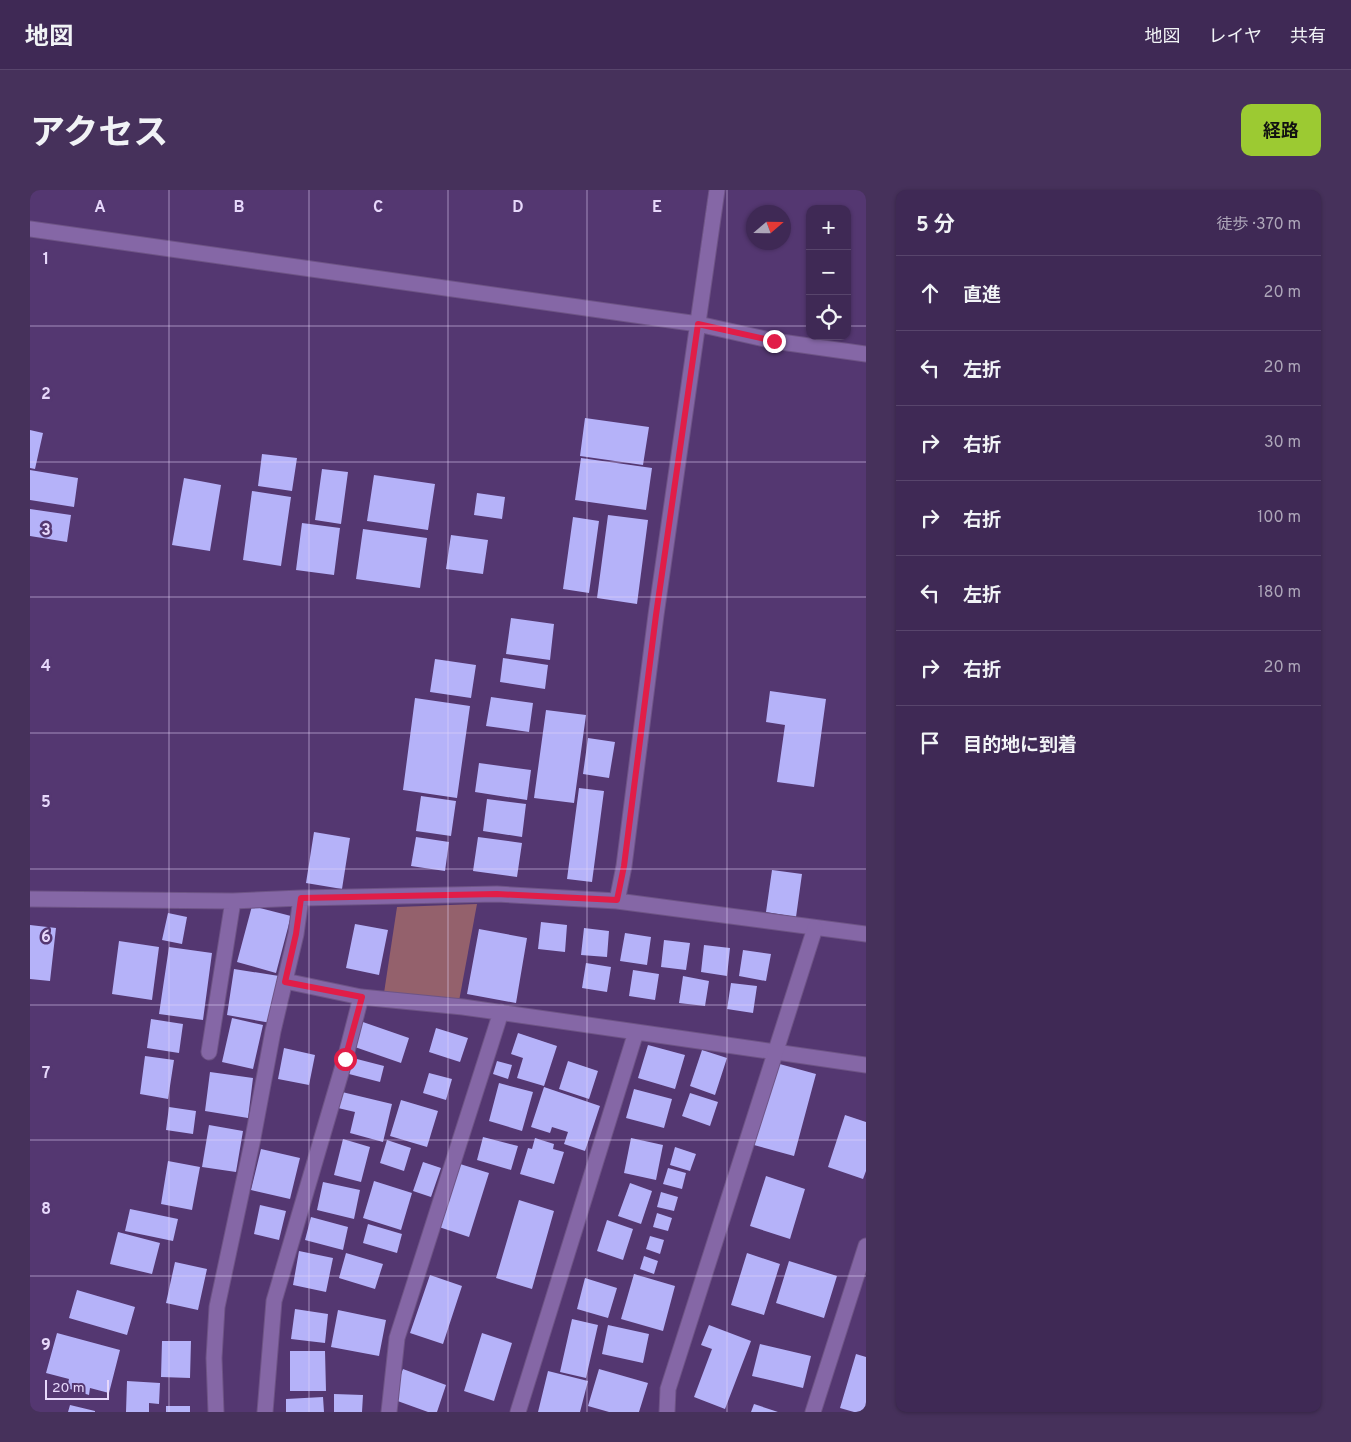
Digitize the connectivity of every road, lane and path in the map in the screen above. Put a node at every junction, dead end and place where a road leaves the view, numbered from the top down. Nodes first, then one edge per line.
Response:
1 (716, 190) edge
2 (30, 230) edge
3 (698, 324) junction
4 (866, 354) edge
5 (301, 898) junction
6 (30, 899) edge
7 (617, 900) junction
8 (233, 901) junction
9 (815, 928) junction
10 (866, 934) edge
11 (285, 982) junction
12 (362, 997) junction
13 (501, 1012) junction
14 (636, 1032) junction
15 (776, 1051) junction
16 (209, 1052) dead end
17 (866, 1065) edge
18 (866, 1246) edge
19 (216, 1412) edge
20 (265, 1412) edge
21 (389, 1412) edge
22 (518, 1412) edge
23 (666, 1412) edge
24 (813, 1412) edge

1 - 3 street
2 - 3 street
3 - 4 street
3 - 7 street
5 - 7 street
5 - 8 street
5 - 11 street
6 - 8 street
7 - 9 street
8 - 16 street
9 - 10 street
9 - 15 street
11 - 12 street
11 - 19 street
12 - 13 street
12 - 20 street
13 - 14 street
13 - 21 street
14 - 15 street
14 - 22 street
15 - 17 street
15 - 23 street
18 - 24 street

